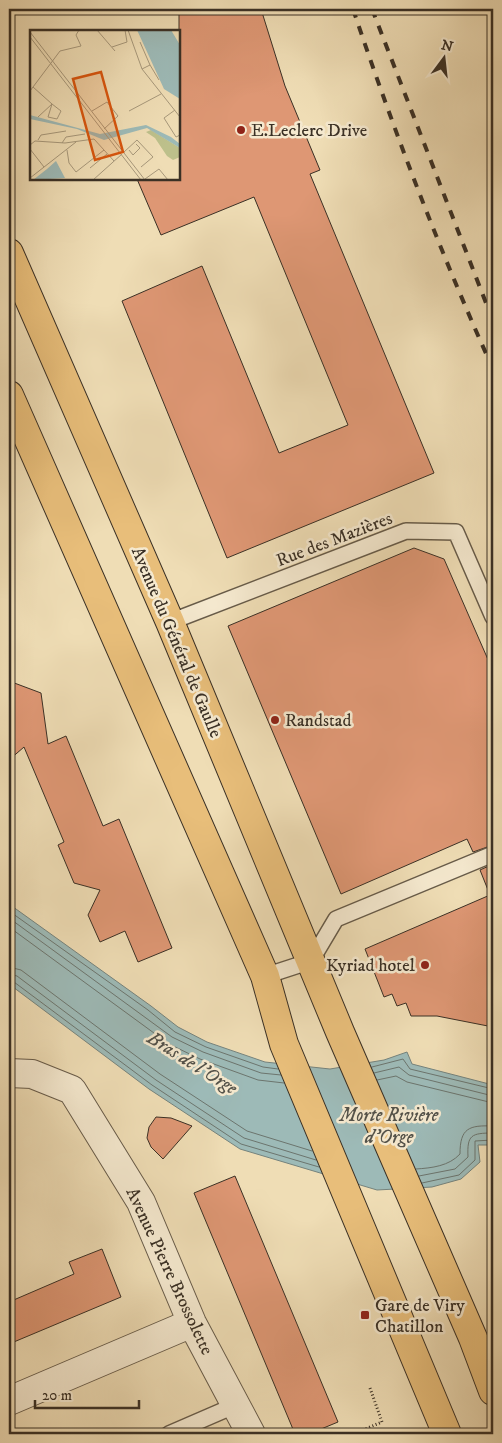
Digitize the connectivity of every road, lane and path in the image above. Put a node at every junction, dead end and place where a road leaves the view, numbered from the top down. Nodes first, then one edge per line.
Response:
1 (9, 254) edge
2 (9, 395) edge
3 (493, 616) edge
4 (170, 622) junction
5 (493, 854) edge
6 (311, 961) junction
7 (265, 976) junction
8 (9, 1073) edge
9 (192, 1323) junction
10 (370, 1388) dead end
11 (493, 1391) edge
12 (9, 1401) edge
13 (236, 1405) junction
14 (169, 1434) edge
15 (251, 1434) edge
16 (353, 1434) edge
17 (447, 1434) edge

1 - 4 main road, Avenue du Général de Gaulle
2 - 7 main road
3 - 4 lane, Rue des Mazières
4 - 6 main road, Avenue du Général de Gaulle
5 - 6 lane
6 - 7 lane
6 - 11 main road, Avenue du Général de Gaulle
7 - 17 main road
8 - 9 street, Avenue Pierre Brossolette
9 - 12 street
9 - 13 street, Avenue Pierre Brossolette
10 - 16 path
13 - 14 lane
13 - 15 street, Avenue Pierre Brossolette

